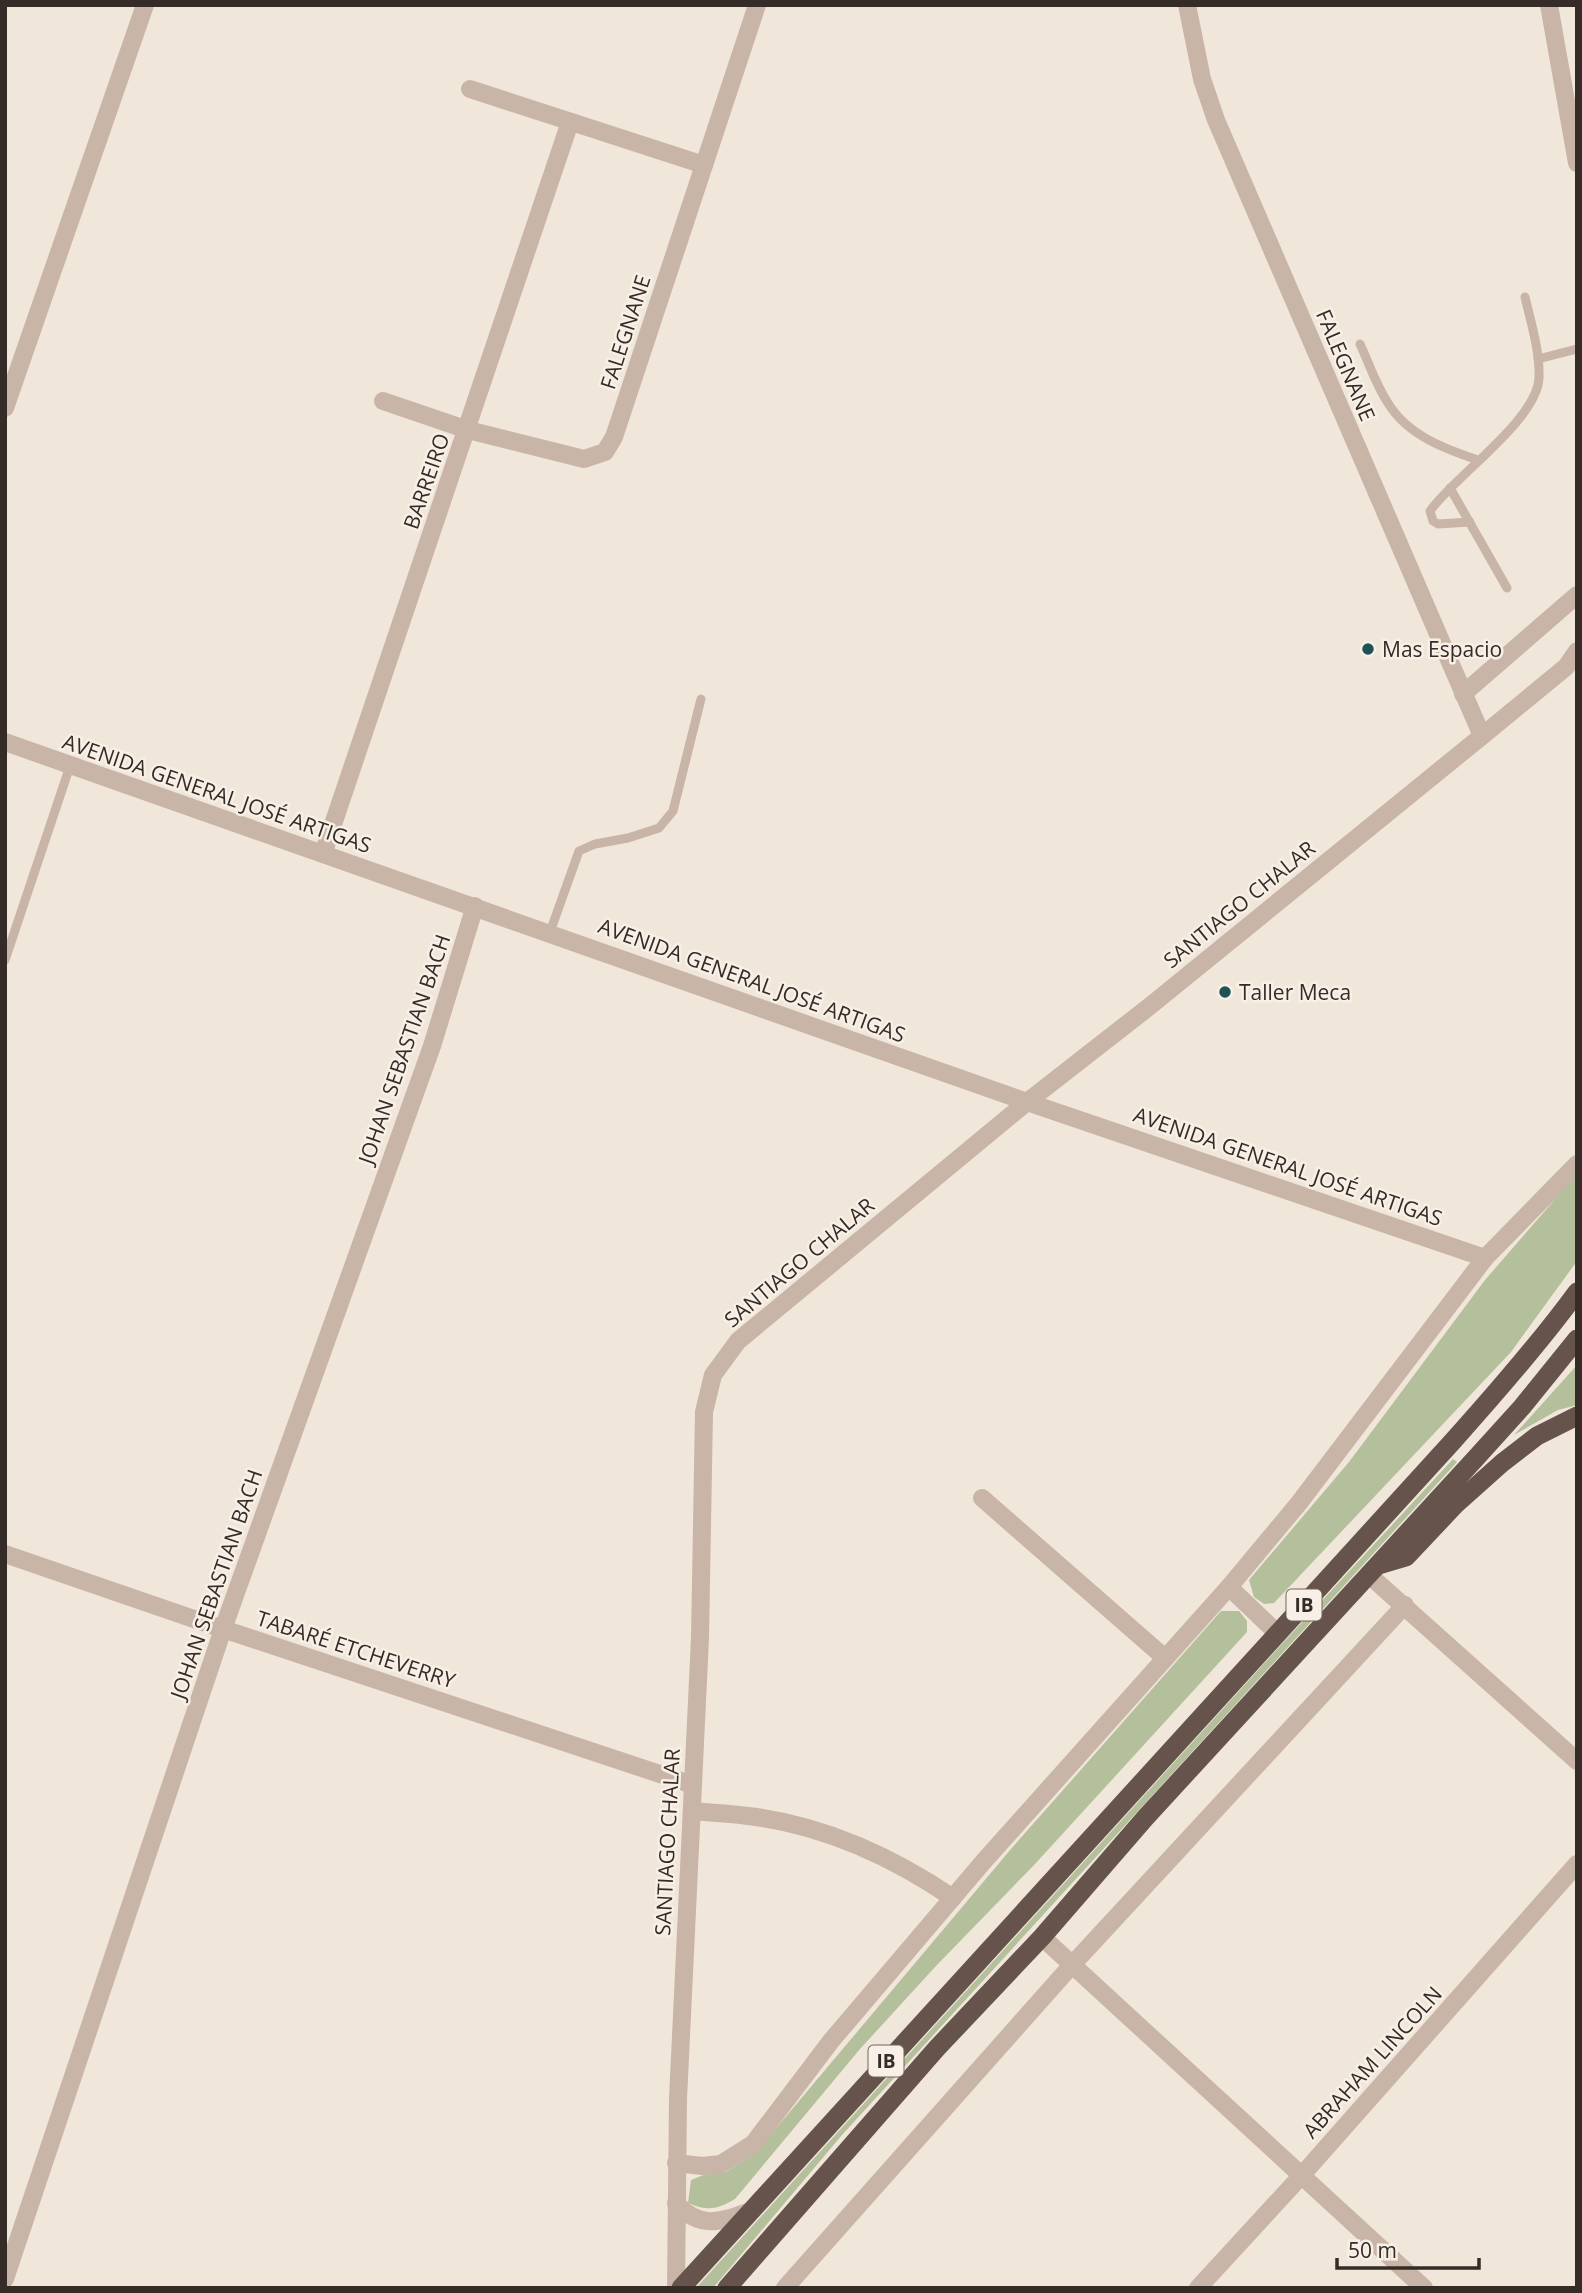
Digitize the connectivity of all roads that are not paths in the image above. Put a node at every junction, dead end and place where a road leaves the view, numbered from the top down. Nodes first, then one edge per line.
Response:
1 (145, 5) edge
2 (757, 5) edge
3 (1187, 5) edge
4 (1549, 5) edge
5 (470, 89) dead end
6 (570, 122) junction
7 (1577, 163) edge
8 (704, 165) junction
9 (1525, 297) dead end
10 (1360, 344) dead end
11 (1577, 349) edge
12 (1538, 359) junction
13 (383, 401) dead end
14 (5, 408) edge
15 (468, 430) junction
16 (1478, 460) junction
17 (1450, 488) junction
18 (1470, 522) junction
19 (1507, 588) dead end
20 (1577, 596) edge
21 (1577, 651) edge
22 (1573, 668) edge
23 (1463, 694) junction
24 (701, 699) dead end
25 (1482, 736) junction
26 (5, 742) edge
27 (70, 766) junction
28 (323, 854) junction
29 (475, 906) junction
30 (550, 932) junction
31 (5, 960) edge
32 (1027, 1102) junction
33 (1577, 1164) edge
34 (1485, 1258) junction
35 (1577, 1292) edge
36 (1577, 1339) edge
37 (1577, 1416) edge
38 (982, 1498) dead end
39 (5, 1553) edge
40 (1374, 1570) junction
41 (1229, 1587) junction
42 (1405, 1605) junction
43 (223, 1629) junction
44 (1278, 1633) junction
45 (1165, 1658) junction
46 (1577, 1760) edge
47 (693, 1785) junction
48 (692, 1811) junction
49 (1577, 1864) edge
50 (953, 1898) junction
51 (1042, 1937) junction
52 (1072, 1966) junction
53 (676, 2163) junction
54 (1302, 2175) junction
55 (676, 2203) junction
56 (750, 2211) junction
57 (5, 2279) edge
58 (678, 2288) edge
59 (727, 2288) edge
60 (785, 2288) edge
61 (1198, 2288) edge
62 (1424, 2288) edge

1 - 14 street
2 - 8 street, FALEGNANE
3 - 23 street, FALEGNANE
4 - 7 street
5 - 6 street
6 - 8 street
6 - 15 street, BARREIRO
8 - 15 street, FALEGNANE
9 - 12 lane
10 - 16 lane
11 - 12 lane
12 - 16 lane
13 - 15 street, FALEGNANE
15 - 28 street, BARREIRO
16 - 17 lane
17 - 18 lane
17 - 18 lane
18 - 19 lane
20 - 23 street
21 - 22 street, SANTIAGO CHALAR
22 - 25 street, SANTIAGO CHALAR
23 - 25 street, FALEGNANE
24 - 30 lane
25 - 32 street, SANTIAGO CHALAR
26 - 27 street, AVENIDA GENERAL JOSÉ ARTIGAS
27 - 28 street, AVENIDA GENERAL JOSÉ ARTIGAS
27 - 31 lane
28 - 29 street, AVENIDA GENERAL JOSÉ ARTIGAS
29 - 30 street, AVENIDA GENERAL JOSÉ ARTIGAS
29 - 43 street, JOHAN SEBASTIAN BACH
30 - 32 street, AVENIDA GENERAL JOSÉ ARTIGAS
32 - 34 street, AVENIDA GENERAL JOSÉ ARTIGAS
32 - 47 street, SANTIAGO CHALAR
33 - 34 street
34 - 41 street
35 - 44 highway, IB
36 - 40 highway, IB
37 - 40 highway
38 - 45 street
39 - 43 street, TABARÉ ETCHEVERRY
40 - 42 street
40 - 51 highway, IB
41 - 44 street
41 - 45 street
42 - 46 street
42 - 52 street
43 - 47 street, TABARÉ ETCHEVERRY
43 - 57 street, JOHAN SEBASTIAN BACH
44 - 56 highway, IB
45 - 50 street
47 - 48 street, SANTIAGO CHALAR
48 - 50 street
48 - 53 street, SANTIAGO CHALAR
49 - 54 street, ABRAHAM LINCOLN
50 - 53 street
51 - 52 street
51 - 59 highway, IB
52 - 54 street
52 - 60 street
53 - 55 street, SANTIAGO CHALAR
54 - 61 street, ABRAHAM LINCOLN
54 - 62 street
55 - 56 street
55 - 58 street, SANTIAGO CHALAR
56 - 58 highway, IB

